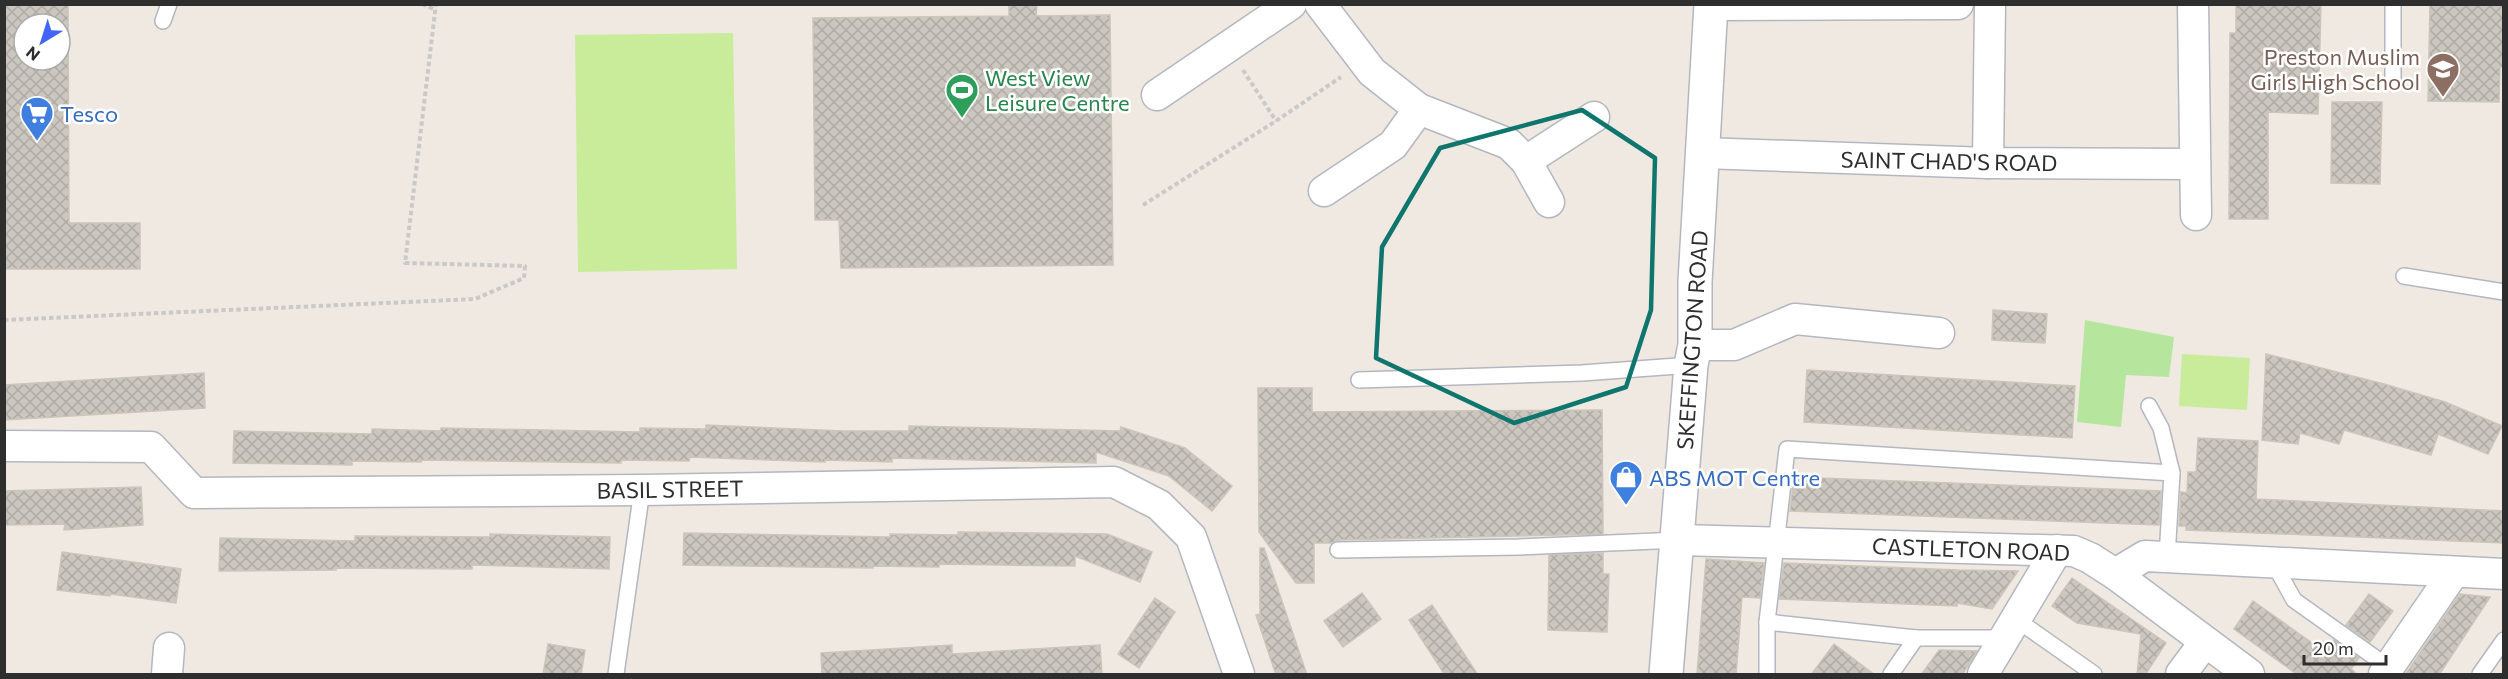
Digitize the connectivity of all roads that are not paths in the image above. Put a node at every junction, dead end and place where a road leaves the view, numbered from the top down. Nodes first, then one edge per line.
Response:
1 (169, 4) edge
2 (1291, 4) edge
3 (1320, 4) edge
4 (1958, 4) edge
5 (1990, 4) edge
6 (2193, 4) edge
7 (2393, 4) edge
8 (1711, 5) edge
9 (163, 21) dead end
10 (2393, 83) dead end
11 (1157, 94) dead end
12 (1419, 109) junction
13 (1594, 117) dead end
14 (1703, 153) junction
15 (1526, 161) junction
16 (1988, 163) junction
17 (2195, 164) junction
18 (1324, 191) dead end
19 (1549, 202) dead end
20 (2196, 215) dead end
21 (2404, 276) dead end
22 (2504, 292) edge
23 (1940, 333) dead end
24 (1693, 355) junction
25 (1359, 380) dead end
26 (2149, 406) dead end
27 (4, 446) edge
28 (2172, 473) junction
29 (642, 490) junction
30 (1678, 540) junction
31 (1776, 543) junction
32 (1338, 550) dead end
33 (2057, 550) junction
34 (2167, 557) junction
35 (2273, 562) junction
36 (2454, 572) junction
37 (2115, 574) junction
38 (2504, 574) edge
39 (1767, 622) junction
40 (2012, 629) junction
41 (1916, 638) junction
42 (2504, 640) edge
43 (2205, 642) junction
44 (2087, 672) edge
45 (2391, 672) edge
46 (616, 675) edge
47 (1239, 675) edge
48 (1666, 675) edge
49 (1767, 675) edge
50 (1891, 675) edge
51 (1983, 675) edge
52 (2181, 675) edge
53 (2249, 675) edge
54 (2480, 675) edge

1 - 9 lane
2 - 11 street
3 - 12 street
4 - 8 street
5 - 16 street
6 - 17 street
7 - 10 lane
8 - 14 street, SKEFFINGTON ROAD
12 - 15 street
12 - 18 street
13 - 15 street
14 - 16 street, SAINT CHAD'S ROAD
14 - 24 street, SKEFFINGTON ROAD
15 - 19 street
16 - 17 street, SAINT CHAD'S ROAD
17 - 20 street
21 - 22 lane
23 - 24 street
24 - 25 lane
24 - 30 street, SKEFFINGTON ROAD
26 - 28 lane
27 - 29 street, BASIL STREET
28 - 31 lane
28 - 34 lane
29 - 46 lane
29 - 47 street, BASIL STREET
30 - 31 street, CASTLETON ROAD
30 - 32 lane
30 - 48 street, SKEFFINGTON ROAD
31 - 33 street, CASTLETON ROAD
31 - 39 lane
33 - 37 street, CASTLETON ROAD
33 - 40 street
34 - 35 street
34 - 37 street
35 - 36 street
35 - 45 lane
36 - 38 street
36 - 45 street
37 - 43 street, CASTLETON ROAD
39 - 41 lane
39 - 49 lane
40 - 41 lane
40 - 44 lane
40 - 51 street
41 - 50 lane
42 - 54 lane
43 - 52 street
43 - 53 street, CASTLETON ROAD

